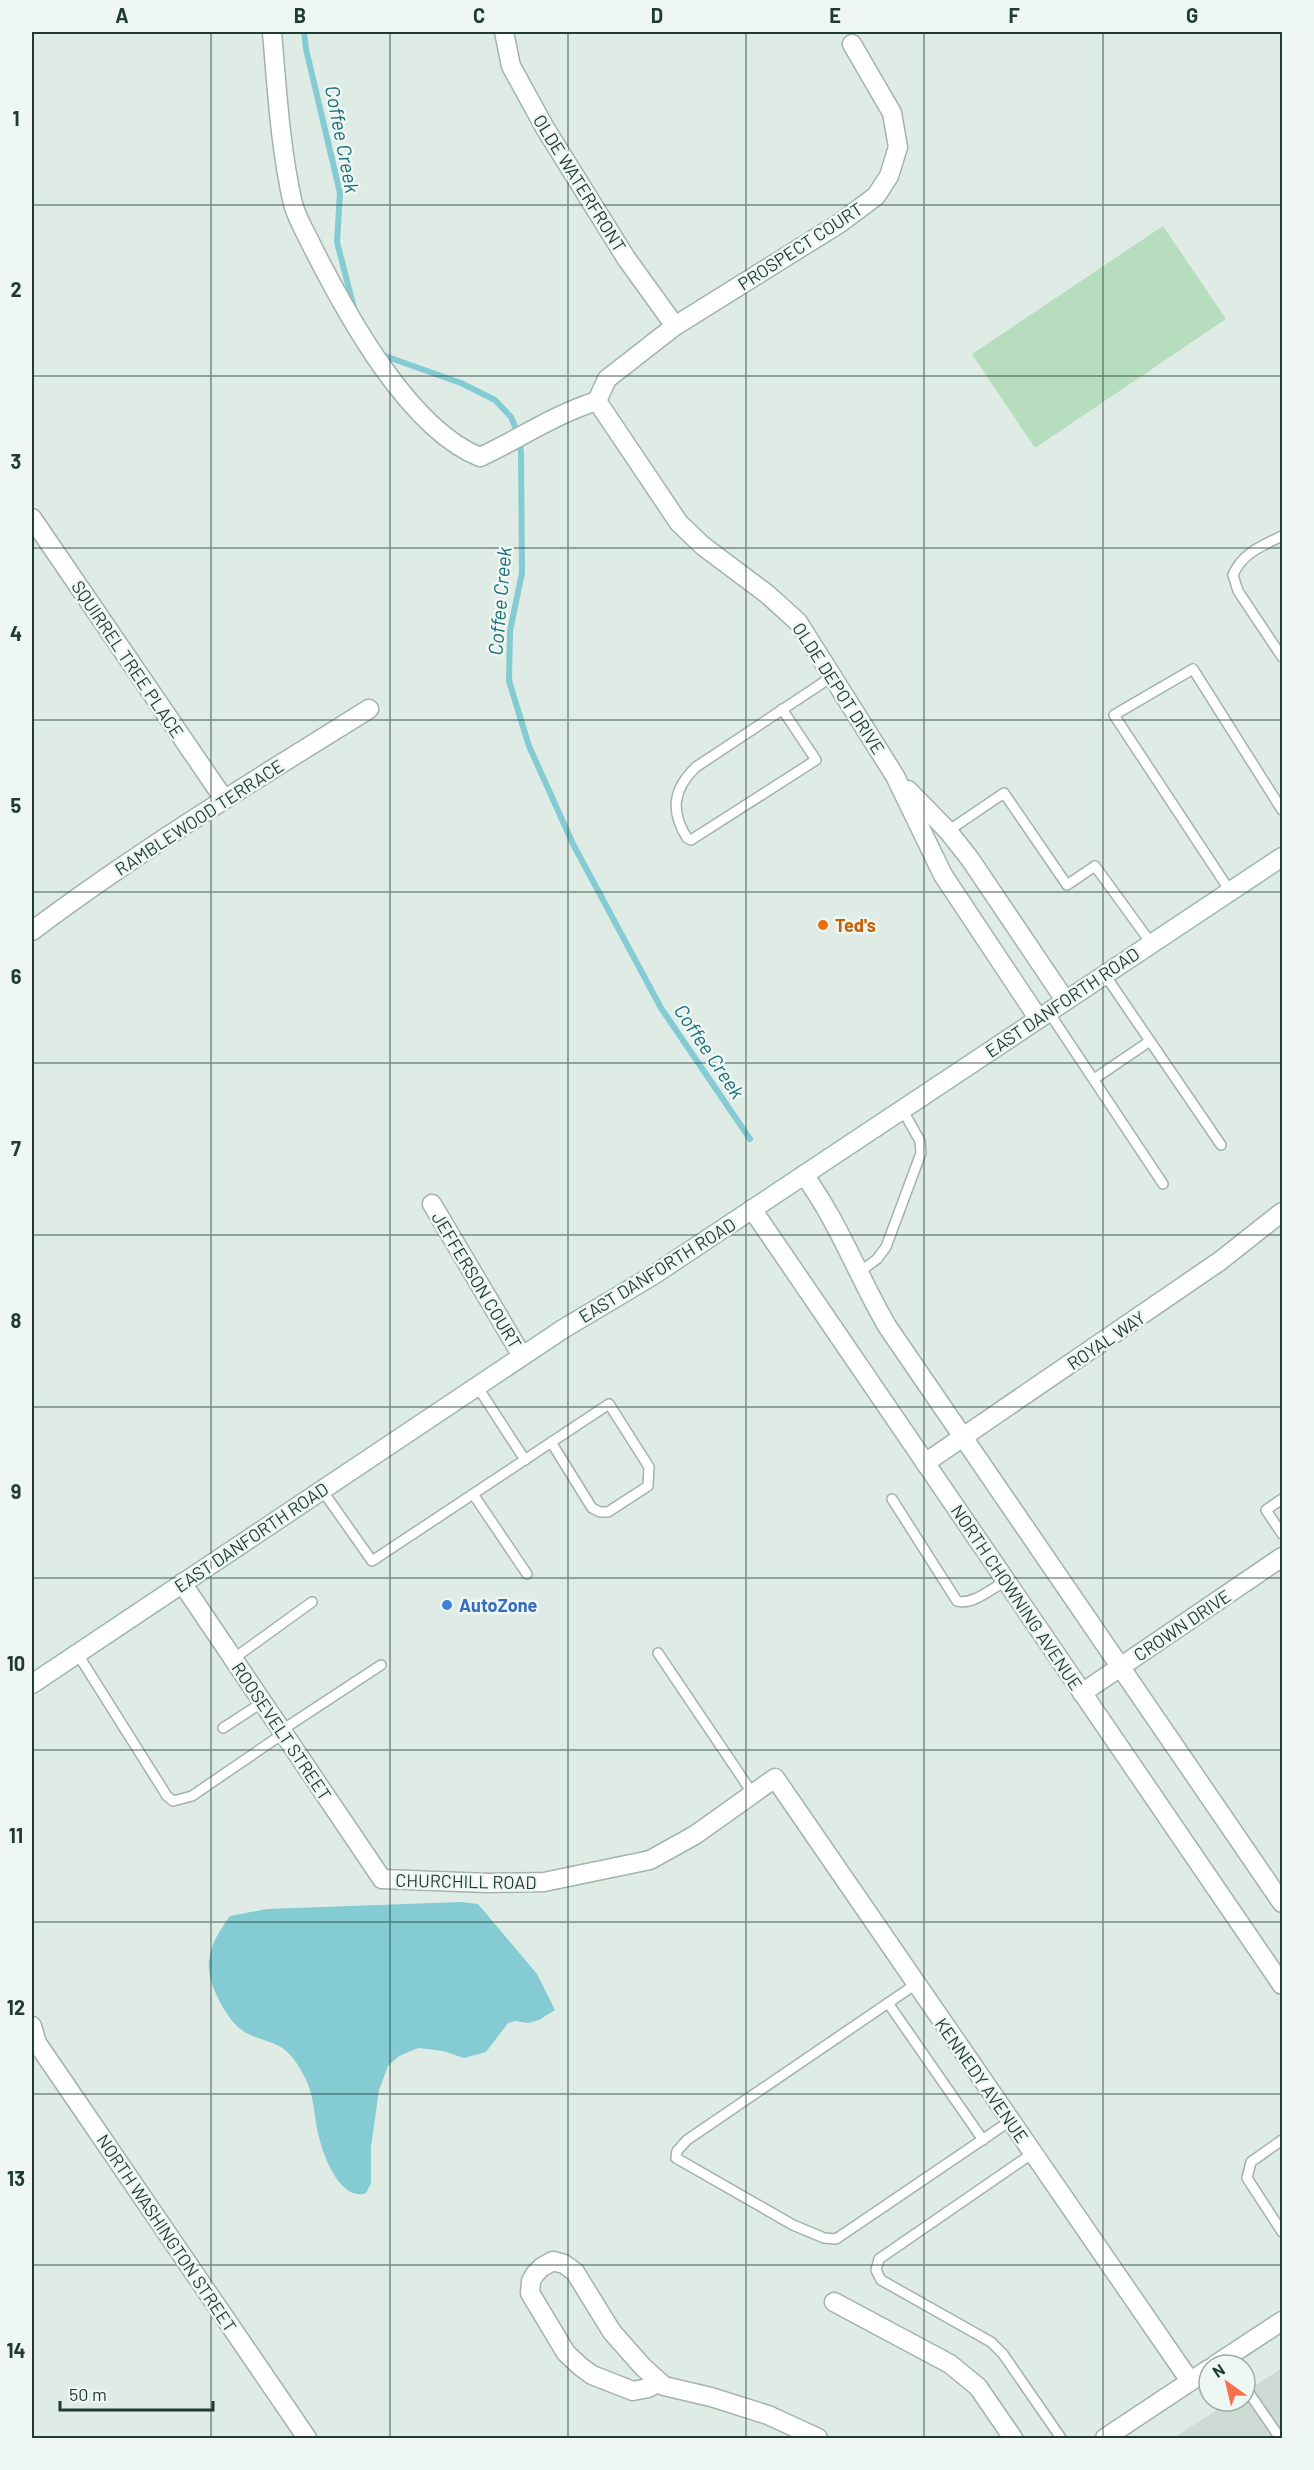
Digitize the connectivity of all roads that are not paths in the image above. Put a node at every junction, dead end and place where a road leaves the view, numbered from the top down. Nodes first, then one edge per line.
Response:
1 (272, 32) edge
2 (504, 32) edge
3 (852, 44) dead end
4 (675, 326) junction
5 (597, 401) junction
6 (32, 518) edge
7 (1282, 536) edge
8 (1282, 657) edge
9 (833, 676) junction
10 (369, 709) dead end
11 (782, 709) junction
12 (895, 776) junction
13 (224, 800) junction
14 (1282, 810) edge
15 (948, 831) junction
16 (1282, 857) edge
17 (1230, 891) junction
18 (32, 931) edge
19 (1151, 943) junction
20 (1105, 975) junction
21 (1065, 1000) junction
22 (1043, 1015) junction
23 (1150, 1041) junction
24 (1094, 1079) junction
25 (902, 1109) junction
26 (1221, 1145) dead end
27 (804, 1175) junction
28 (1163, 1184) dead end
29 (432, 1204) dead end
30 (752, 1209) junction
31 (1282, 1212) edge
32 (858, 1273) junction
33 (522, 1356) junction
34 (477, 1386) junction
35 (964, 1436) junction
36 (551, 1442) junction
37 (525, 1460) junction
38 (926, 1463) junction
39 (322, 1490) junction
40 (473, 1494) junction
41 (892, 1499) dead end
42 (1282, 1499) edge
43 (1282, 1534) edge
44 (1282, 1557) edge
45 (527, 1574) dead end
46 (1006, 1581) junction
47 (182, 1583) junction
48 (312, 1602) dead end
49 (77, 1653) junction
50 (658, 1653) dead end
51 (233, 1659) junction
52 (381, 1665) dead end
53 (1121, 1667) junction
54 (32, 1684) edge
55 (1082, 1693) junction
56 (263, 1702) junction
57 (223, 1728) dead end
58 (283, 1731) junction
59 (775, 1778) joint
60 (753, 1794) junction
61 (382, 1879) joint
62 (1282, 1903) edge
63 (916, 1984) junction
64 (1282, 1985) edge
65 (888, 2003) junction
66 (32, 2025) edge
67 (1010, 2121) junction
68 (983, 2140) junction
69 (1282, 2140) edge
70 (1033, 2153) junction
71 (1282, 2232) edge
72 (834, 2302) dead end
73 (1282, 2321) edge
74 (1238, 2353) edge
75 (1197, 2377) edge
76 (1190, 2381) junction
77 (659, 2382) junction
78 (1257, 2405) edge
79 (307, 2439) edge
80 (819, 2439) edge
81 (1013, 2439) edge
82 (1060, 2439) edge
83 (1105, 2439) edge
84 (1280, 2439) edge

1 - 5 street
2 - 4 street, OLDE WATERFRONT
3 - 4 street, PROSPECT COURT
4 - 5 street, PROSPECT COURT
5 - 9 street, OLDE DEPOT DRIVE
6 - 13 street, SQUIRREL TREE PLACE
7 - 8 lane
9 - 11 lane
9 - 12 street, OLDE DEPOT DRIVE
10 - 13 street, RAMBLEWOOD TERRACE
11 - 11 lane
12 - 15 street, OLDE DEPOT DRIVE
12 - 22 street, OLDE DEPOT DRIVE
13 - 18 street, RAMBLEWOOD TERRACE
14 - 17 lane
15 - 19 lane
15 - 21 street, OLDE DEPOT DRIVE
16 - 17 street, EAST DANFORTH ROAD
17 - 19 street, EAST DANFORTH ROAD
19 - 20 street, EAST DANFORTH ROAD
20 - 21 street, EAST DANFORTH ROAD
20 - 23 lane
21 - 22 street, EAST DANFORTH ROAD
22 - 24 lane
22 - 25 street, EAST DANFORTH ROAD
23 - 24 lane
23 - 26 lane
24 - 28 lane
25 - 27 street, EAST DANFORTH ROAD
25 - 32 lane
27 - 30 street, EAST DANFORTH ROAD
27 - 32 street
29 - 33 street, JEFFERSON COURT
30 - 33 street, EAST DANFORTH ROAD
30 - 38 street, NORTH CHOWNING AVENUE
31 - 35 street, ROYAL WAY
32 - 35 street
33 - 34 street, EAST DANFORTH ROAD
34 - 37 lane
34 - 39 street, EAST DANFORTH ROAD
35 - 38 street, ROYAL WAY
35 - 53 street
36 - 36 lane
36 - 37 lane
37 - 40 lane
38 - 46 street, NORTH CHOWNING AVENUE
39 - 40 lane
39 - 47 street, EAST DANFORTH ROAD
40 - 45 lane
41 - 46 lane
42 - 43 lane
44 - 53 street, CROWN DRIVE
46 - 55 street, NORTH CHOWNING AVENUE
47 - 49 street, EAST DANFORTH ROAD
47 - 51 street, ROOSEVELT STREET
48 - 51 lane
49 - 54 street, EAST DANFORTH ROAD
49 - 58 lane
50 - 60 lane
51 - 56 street, ROOSEVELT STREET
52 - 58 lane
53 - 55 street, CROWN DRIVE
53 - 62 street
55 - 64 street, NORTH CHOWNING AVENUE
56 - 57 lane
56 - 58 street, ROOSEVELT STREET
58 - 61 street, ROOSEVELT STREET
59 - 60 street, CHURCHILL ROAD
59 - 63 street, KENNEDY AVENUE
60 - 61 street, CHURCHILL ROAD
63 - 65 lane
63 - 67 street, KENNEDY AVENUE
65 - 68 lane
65 - 68 lane
66 - 79 street, NORTH WASHINGTON STREET
67 - 68 lane
67 - 70 street, KENNEDY AVENUE
69 - 71 lane
70 - 76 street, KENNEDY AVENUE
70 - 82 lane
72 - 81 street
73 - 74 street
75 - 76 street
76 - 83 street
77 - 77 street
77 - 80 street
78 - 84 lane

